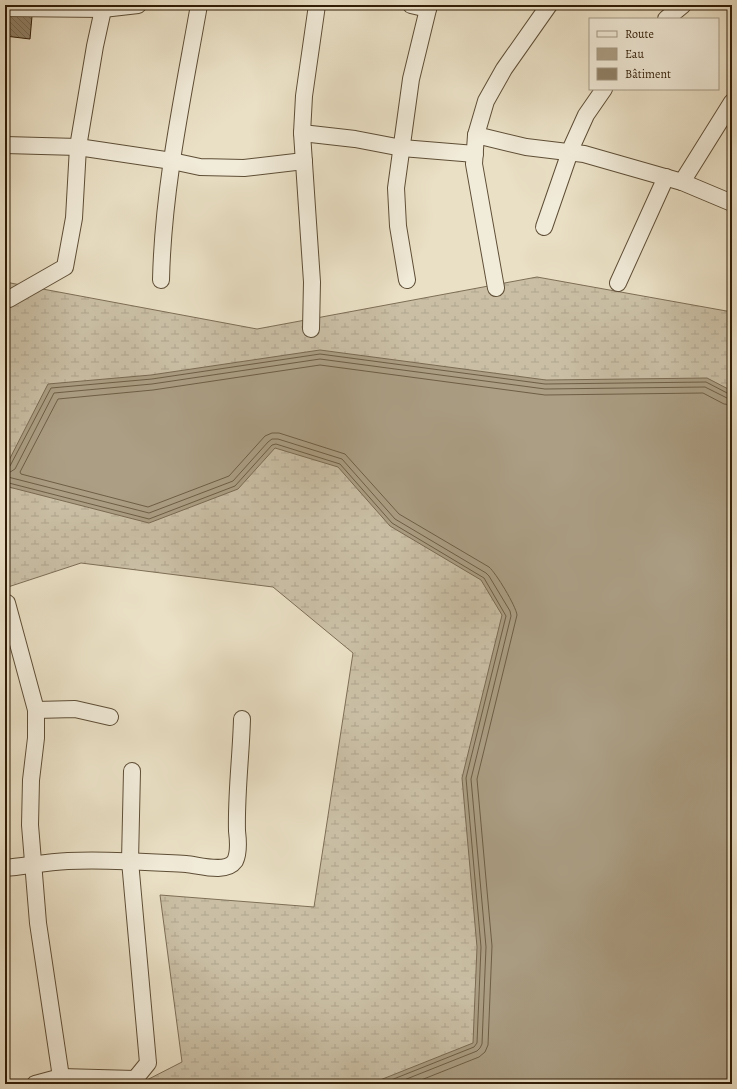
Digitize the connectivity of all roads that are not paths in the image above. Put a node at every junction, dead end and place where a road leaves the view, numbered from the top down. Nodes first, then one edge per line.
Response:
1 (138, 5) edge
2 (199, 5) edge
3 (317, 5) edge
4 (411, 5) edge
5 (549, 5) edge
6 (683, 5) edge
7 (103, 7) edge
8 (429, 7) edge
9 (5, 8) edge
10 (667, 18) edge
11 (603, 90) edge
12 (732, 102) edge
13 (302, 134) junction
14 (476, 135) junction
15 (5, 145) edge
16 (78, 147) junction
17 (402, 148) junction
18 (570, 153) junction
19 (475, 154) junction
20 (172, 161) junction
21 (304, 161) junction
22 (666, 177) junction
23 (682, 182) junction
24 (732, 204) edge
25 (544, 227) dead end
26 (161, 280) dead end
27 (407, 280) dead end
28 (618, 283) dead end
29 (496, 288) dead end
30 (5, 298) edge
31 (312, 329) dead end
32 (7, 602) dead end
33 (36, 710) junction
34 (110, 717) dead end
35 (242, 719) dead end
36 (132, 771) dead end
37 (130, 862) junction
38 (32, 865) junction
39 (5, 868) edge
40 (61, 1080) edge
41 (35, 1084) edge

1 - 7 street
2 - 20 street
3 - 13 street
4 - 8 street
5 - 14 street
6 - 10 street
7 - 9 street
7 - 16 street
8 - 17 street
11 - 18 street
12 - 23 street
13 - 17 street
13 - 21 street
14 - 18 street
14 - 19 street
15 - 16 street
16 - 20 street
16 - 30 street
17 - 19 street
17 - 27 street
18 - 22 street
18 - 25 street
19 - 29 street
20 - 21 street
20 - 26 street
21 - 31 street
22 - 23 street
22 - 28 street
23 - 24 street
32 - 33 street
33 - 34 street
33 - 38 street
35 - 37 street
36 - 37 street
37 - 38 street
37 - 40 street
38 - 39 street
38 - 40 street
40 - 41 street

